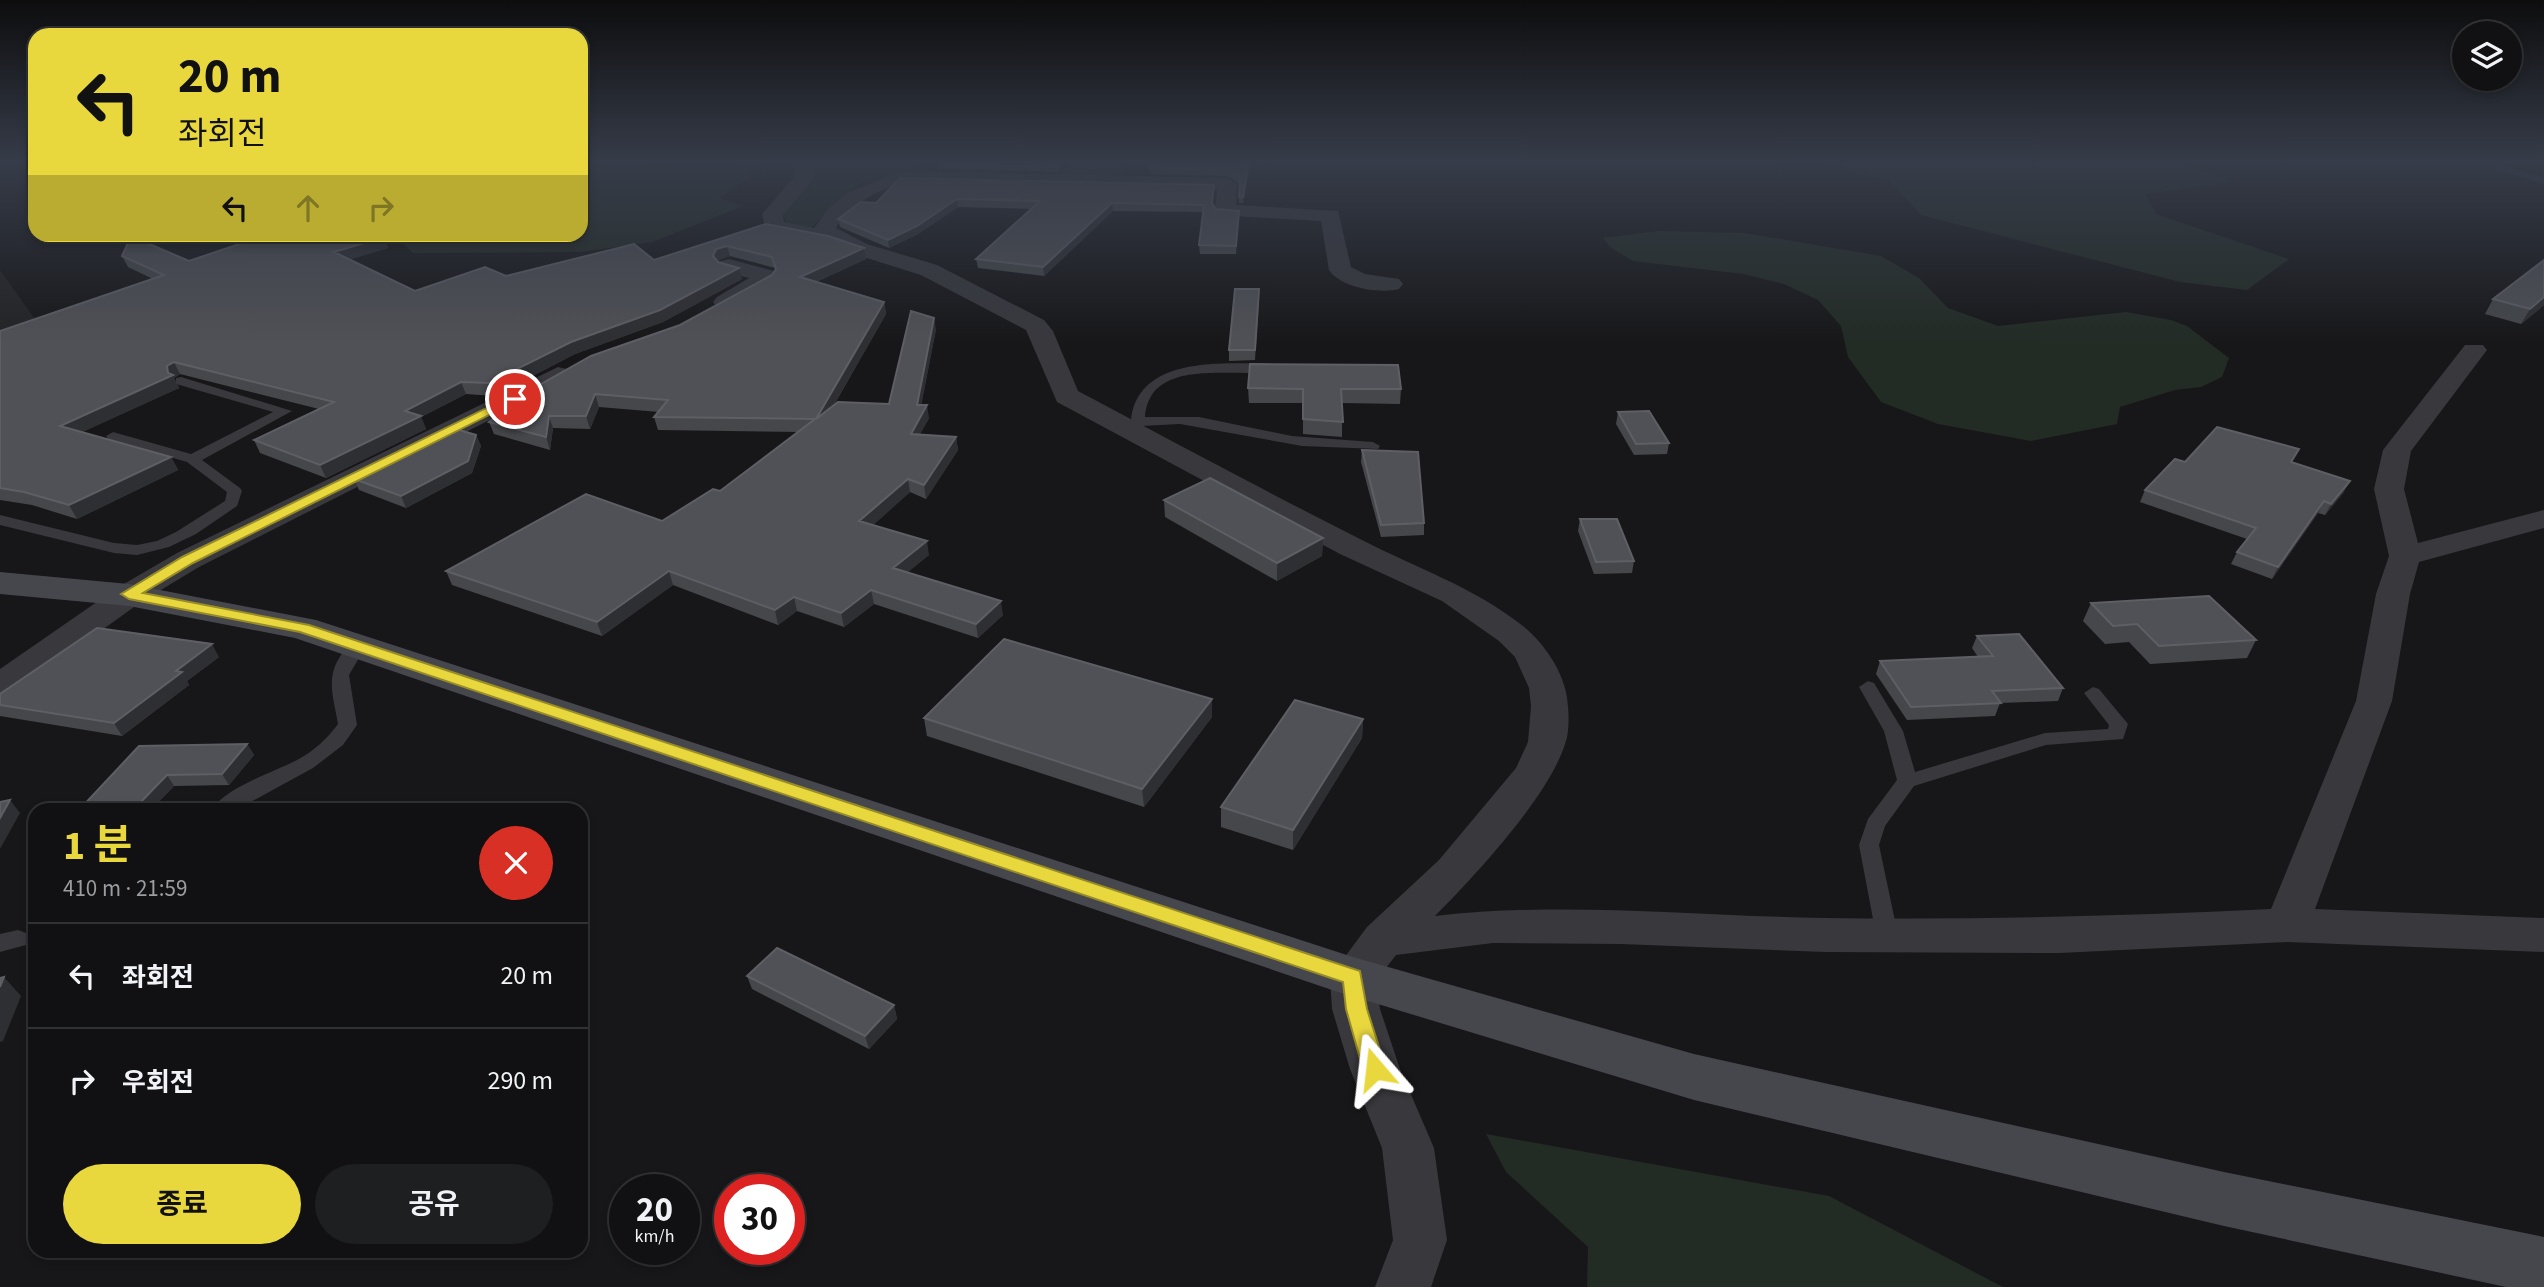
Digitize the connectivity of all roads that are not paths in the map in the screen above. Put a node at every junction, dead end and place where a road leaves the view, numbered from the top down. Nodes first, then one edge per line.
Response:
1 (774, 223) edge
2 (827, 223) edge
3 (1332, 223) edge
4 (833, 238) junction
5 (729, 266) edge
6 (1391, 284) dead end
7 (702, 314) edge
8 (2474, 350) dead end
9 (585, 361) edge
10 (1290, 368) edge
11 (181, 381) edge
12 (1133, 426) junction
13 (113, 436) dead end
14 (1373, 446) dead end
15 (192, 459) junction
16 (2544, 519) edge
17 (0, 520) edge
18 (2405, 556) junction
19 (0, 583) edge
20 (129, 594) junction
21 (357, 646) junction
22 (0, 685) edge
23 (1868, 687) dead end
24 (2093, 693) dead end
25 (1907, 781) junction
26 (230, 803) edge
27 (2287, 925) junction
28 (1887, 935) junction
29 (2544, 935) edge
30 (1383, 939) junction
31 (1353, 977) junction
32 (2544, 1266) edge
33 (1403, 1287) edge

1 - 4 street
2 - 4 street
3 - 6 street
4 - 12 street
5 - 7 street
8 - 18 street
9 - 20 street
10 - 12 lane
11 - 15 lane
12 - 14 lane
12 - 30 street
13 - 15 lane
15 - 17 lane
16 - 18 street
18 - 27 street
19 - 20 street
20 - 21 street
20 - 22 street
21 - 26 lane
21 - 31 street
23 - 25 lane
24 - 25 lane
25 - 28 lane
27 - 28 street
27 - 29 street
28 - 30 street
30 - 31 street
31 - 32 street
31 - 33 street

